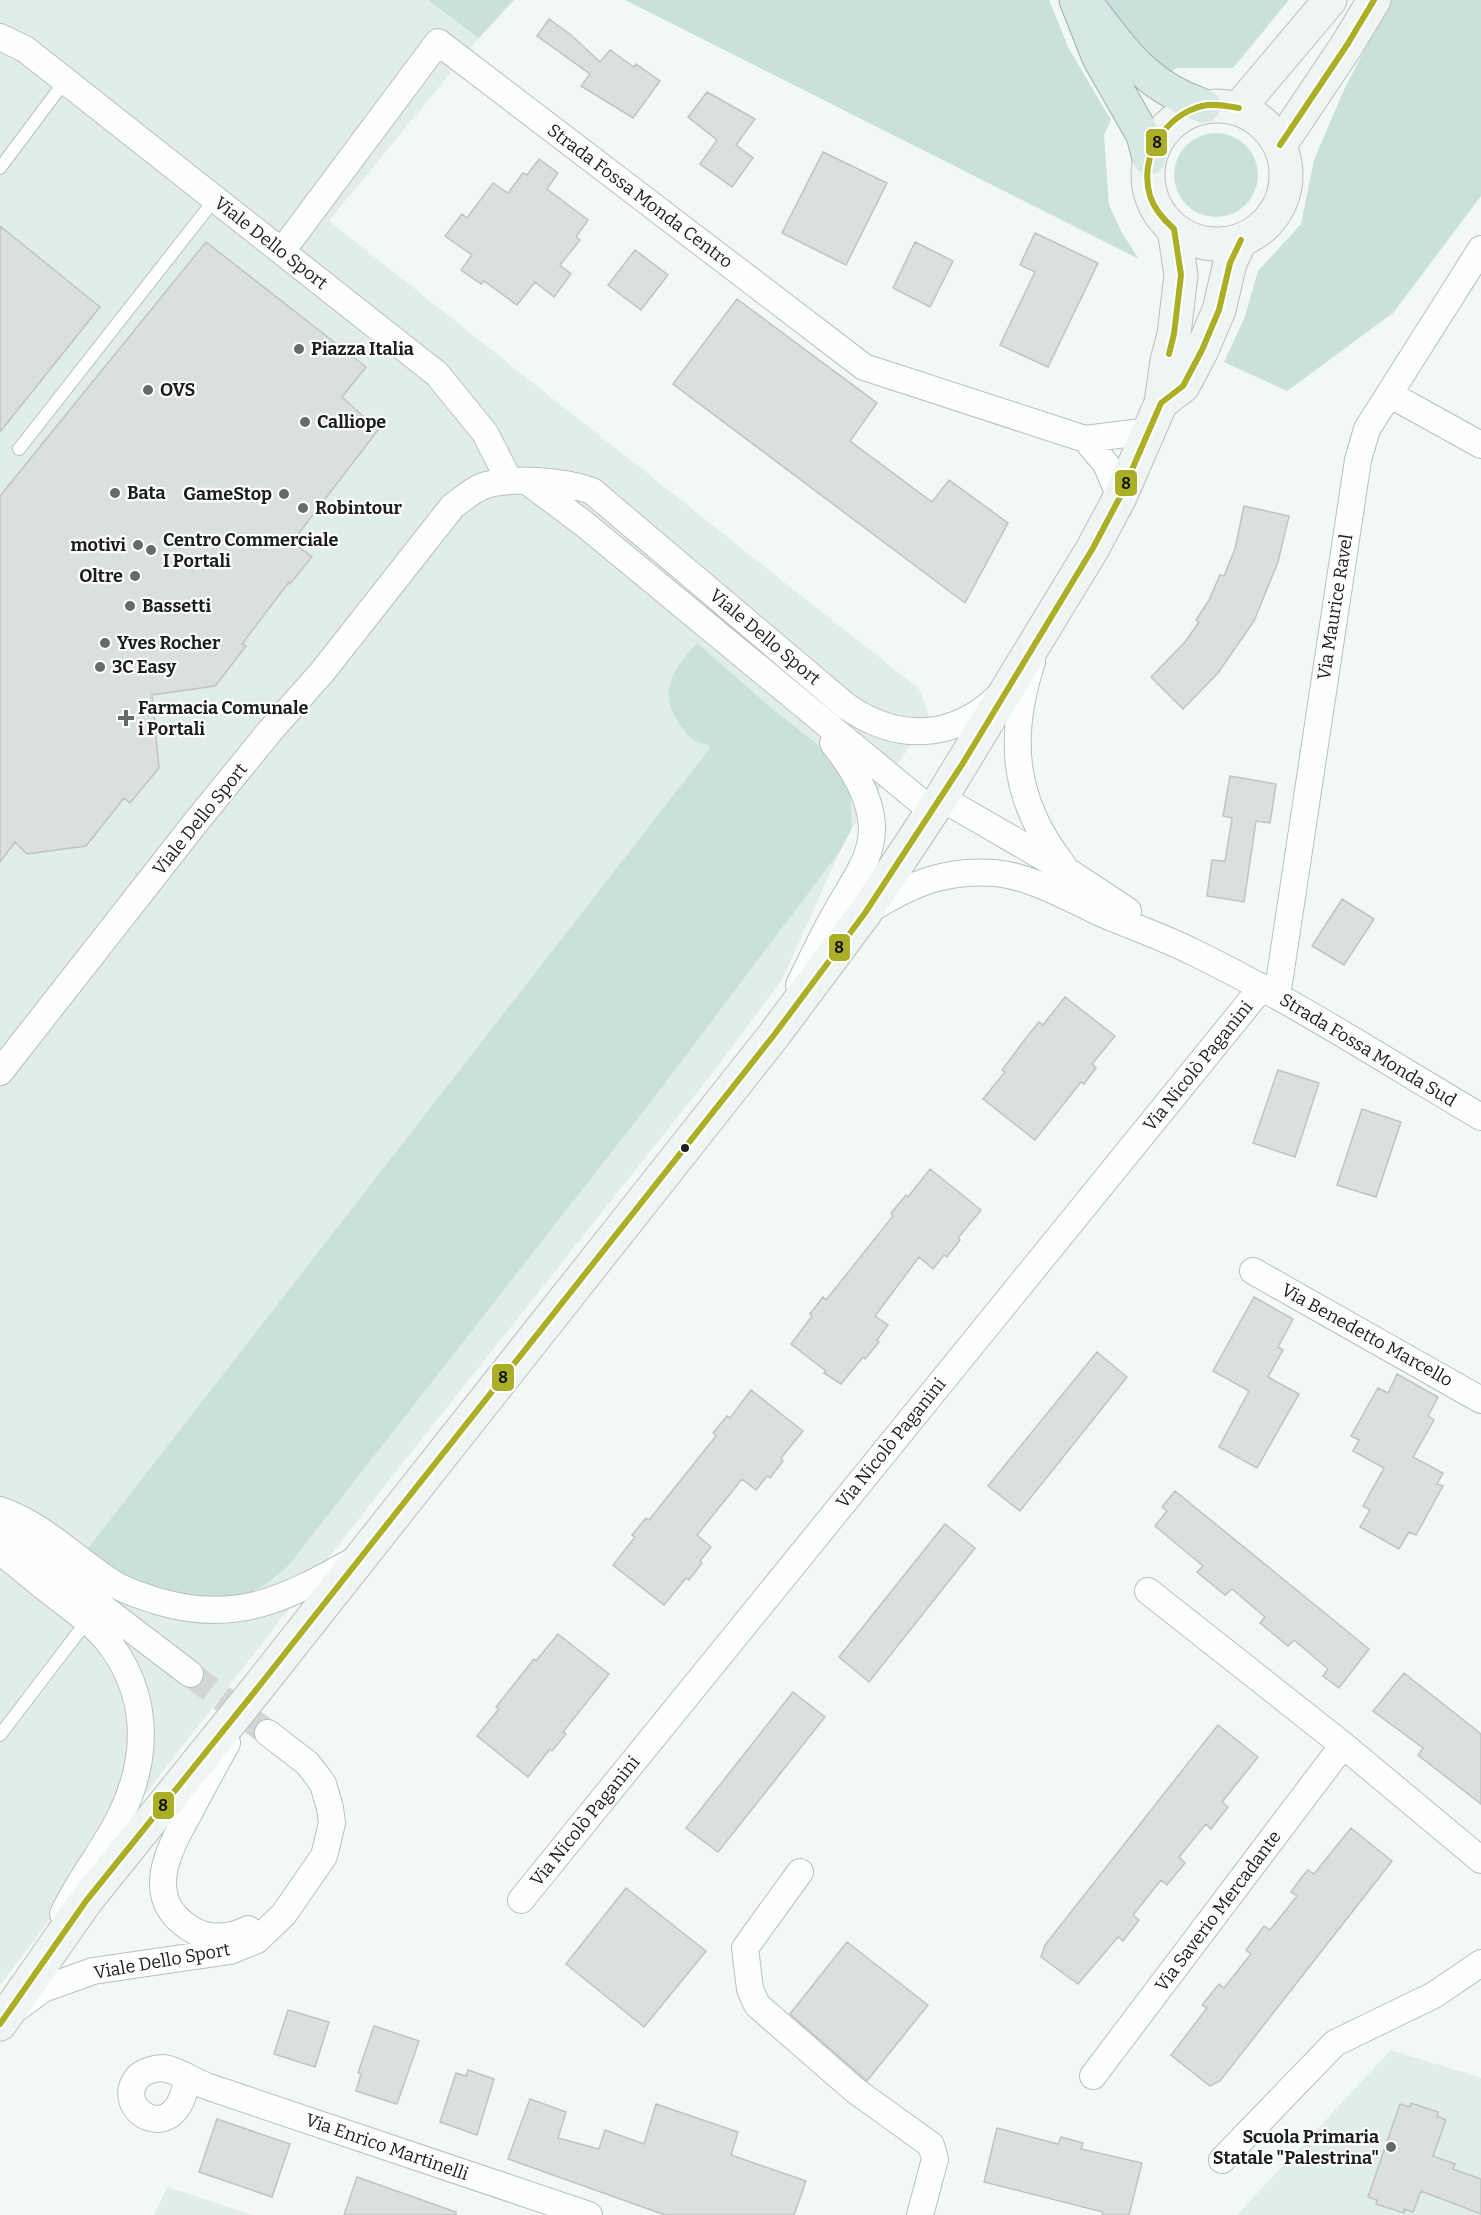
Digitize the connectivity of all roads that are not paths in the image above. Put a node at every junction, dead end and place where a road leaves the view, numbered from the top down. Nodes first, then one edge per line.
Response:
1 (1076, 0) edge
2 (1085, 0) edge
3 (1330, 0) edge
4 (1374, 0) edge
5 (0, 37) edge
6 (65, 81) junction
7 (1204, 106) junction
8 (1239, 108) junction
9 (1280, 145) junction
10 (1149, 158) junction
11 (0, 168) edge
12 (215, 199) junction
13 (1174, 230) junction
14 (1240, 240) junction
15 (1481, 249) edge
16 (282, 251) junction
17 (1389, 394) junction
18 (1155, 416) junction
19 (1086, 439) junction
20 (1481, 445) edge
21 (19, 449) dead end
22 (518, 481) junction
23 (1120, 497) junction
24 (1042, 632) junction
25 (1011, 685) junction
26 (807, 710) junction
27 (936, 805) junction
28 (1069, 872) junction
29 (865, 913) junction
30 (1191, 951) junction
31 (1269, 992) junction
32 (774, 1035) junction
33 (0, 1072) edge
34 (1481, 1117) edge
35 (1253, 1271) dead end
36 (1481, 1400) edge
37 (0, 1510) edge
38 (0, 1528) edge
39 (0, 1551) edge
40 (361, 1557) junction
41 (1148, 1591) dead end
42 (87, 1621) junction
43 (190, 1674) tunnel mouth
44 (252, 1695) junction
45 (268, 1733) tunnel mouth
46 (0, 1735) edge
47 (1343, 1745) junction
48 (1481, 1860) edge
49 (800, 1872) dead end
50 (303, 1887) junction
51 (521, 1900) dead end
52 (1481, 1963) edge
53 (34, 1976) junction
54 (3, 2020) edge
55 (1093, 2076) dead end
56 (187, 2078) dead end
57 (1222, 2160) dead end
58 (589, 2215) edge
59 (920, 2215) edge

1 - 10 highway
2 - 7 highway
3 - 8 main road
4 - 9 main road
5 - 6 street, Viale Dello Sport
6 - 11 lane
6 - 12 street, Viale Dello Sport
7 - 8 main road
7 - 10 main road
8 - 9 main road
9 - 14 main road
10 - 13 main road
12 - 16 street, Viale Dello Sport
12 - 21 lane
13 - 14 main road
13 - 18 main road
14 - 18 main road
15 - 17 street, Via Maurice Ravel
16 - 19 street, Strada Fossa Monda Centro
16 - 22 street, Viale Dello Sport
17 - 20 street
17 - 31 street, Via Maurice Ravel
18 - 19 street, Strada Fossa Monda Centro
18 - 23 main road
19 - 23 street
22 - 25 street, Viale Dello Sport
22 - 26 street, Viale Dello Sport
22 - 33 street, Viale Dello Sport
23 - 24 main road
24 - 25 main road
24 - 28 street
25 - 27 main road
26 - 27 street, Viale Dello Sport
26 - 32 street, Viale Dello Sport
27 - 28 street, Strada Fossa Monda Sud
27 - 29 main road
28 - 30 street, Strada Fossa Monda Sud
29 - 30 street, Strada Fossa Monda Sud
29 - 32 main road
30 - 31 street, Strada Fossa Monda Sud
31 - 34 street, Strada Fossa Monda Sud
31 - 51 street, Via Nicolò Paganini
32 - 40 main road
35 - 36 street, Via Benedetto Marcello
37 - 40 street
38 - 43 street
39 - 42 street
40 - 44 main road
41 - 47 street
42 - 46 lane
42 - 53 street
44 - 50 street, Viale Dello Sport
44 - 53 main road
45 - 50 street, Viale Dello Sport
47 - 48 street
47 - 55 street, Via Saverio Mercadante
49 - 59 street
50 - 54 street, Viale Dello Sport
52 - 57 street
53 - 54 main road
56 - 58 street, Via Enrico Martinelli

